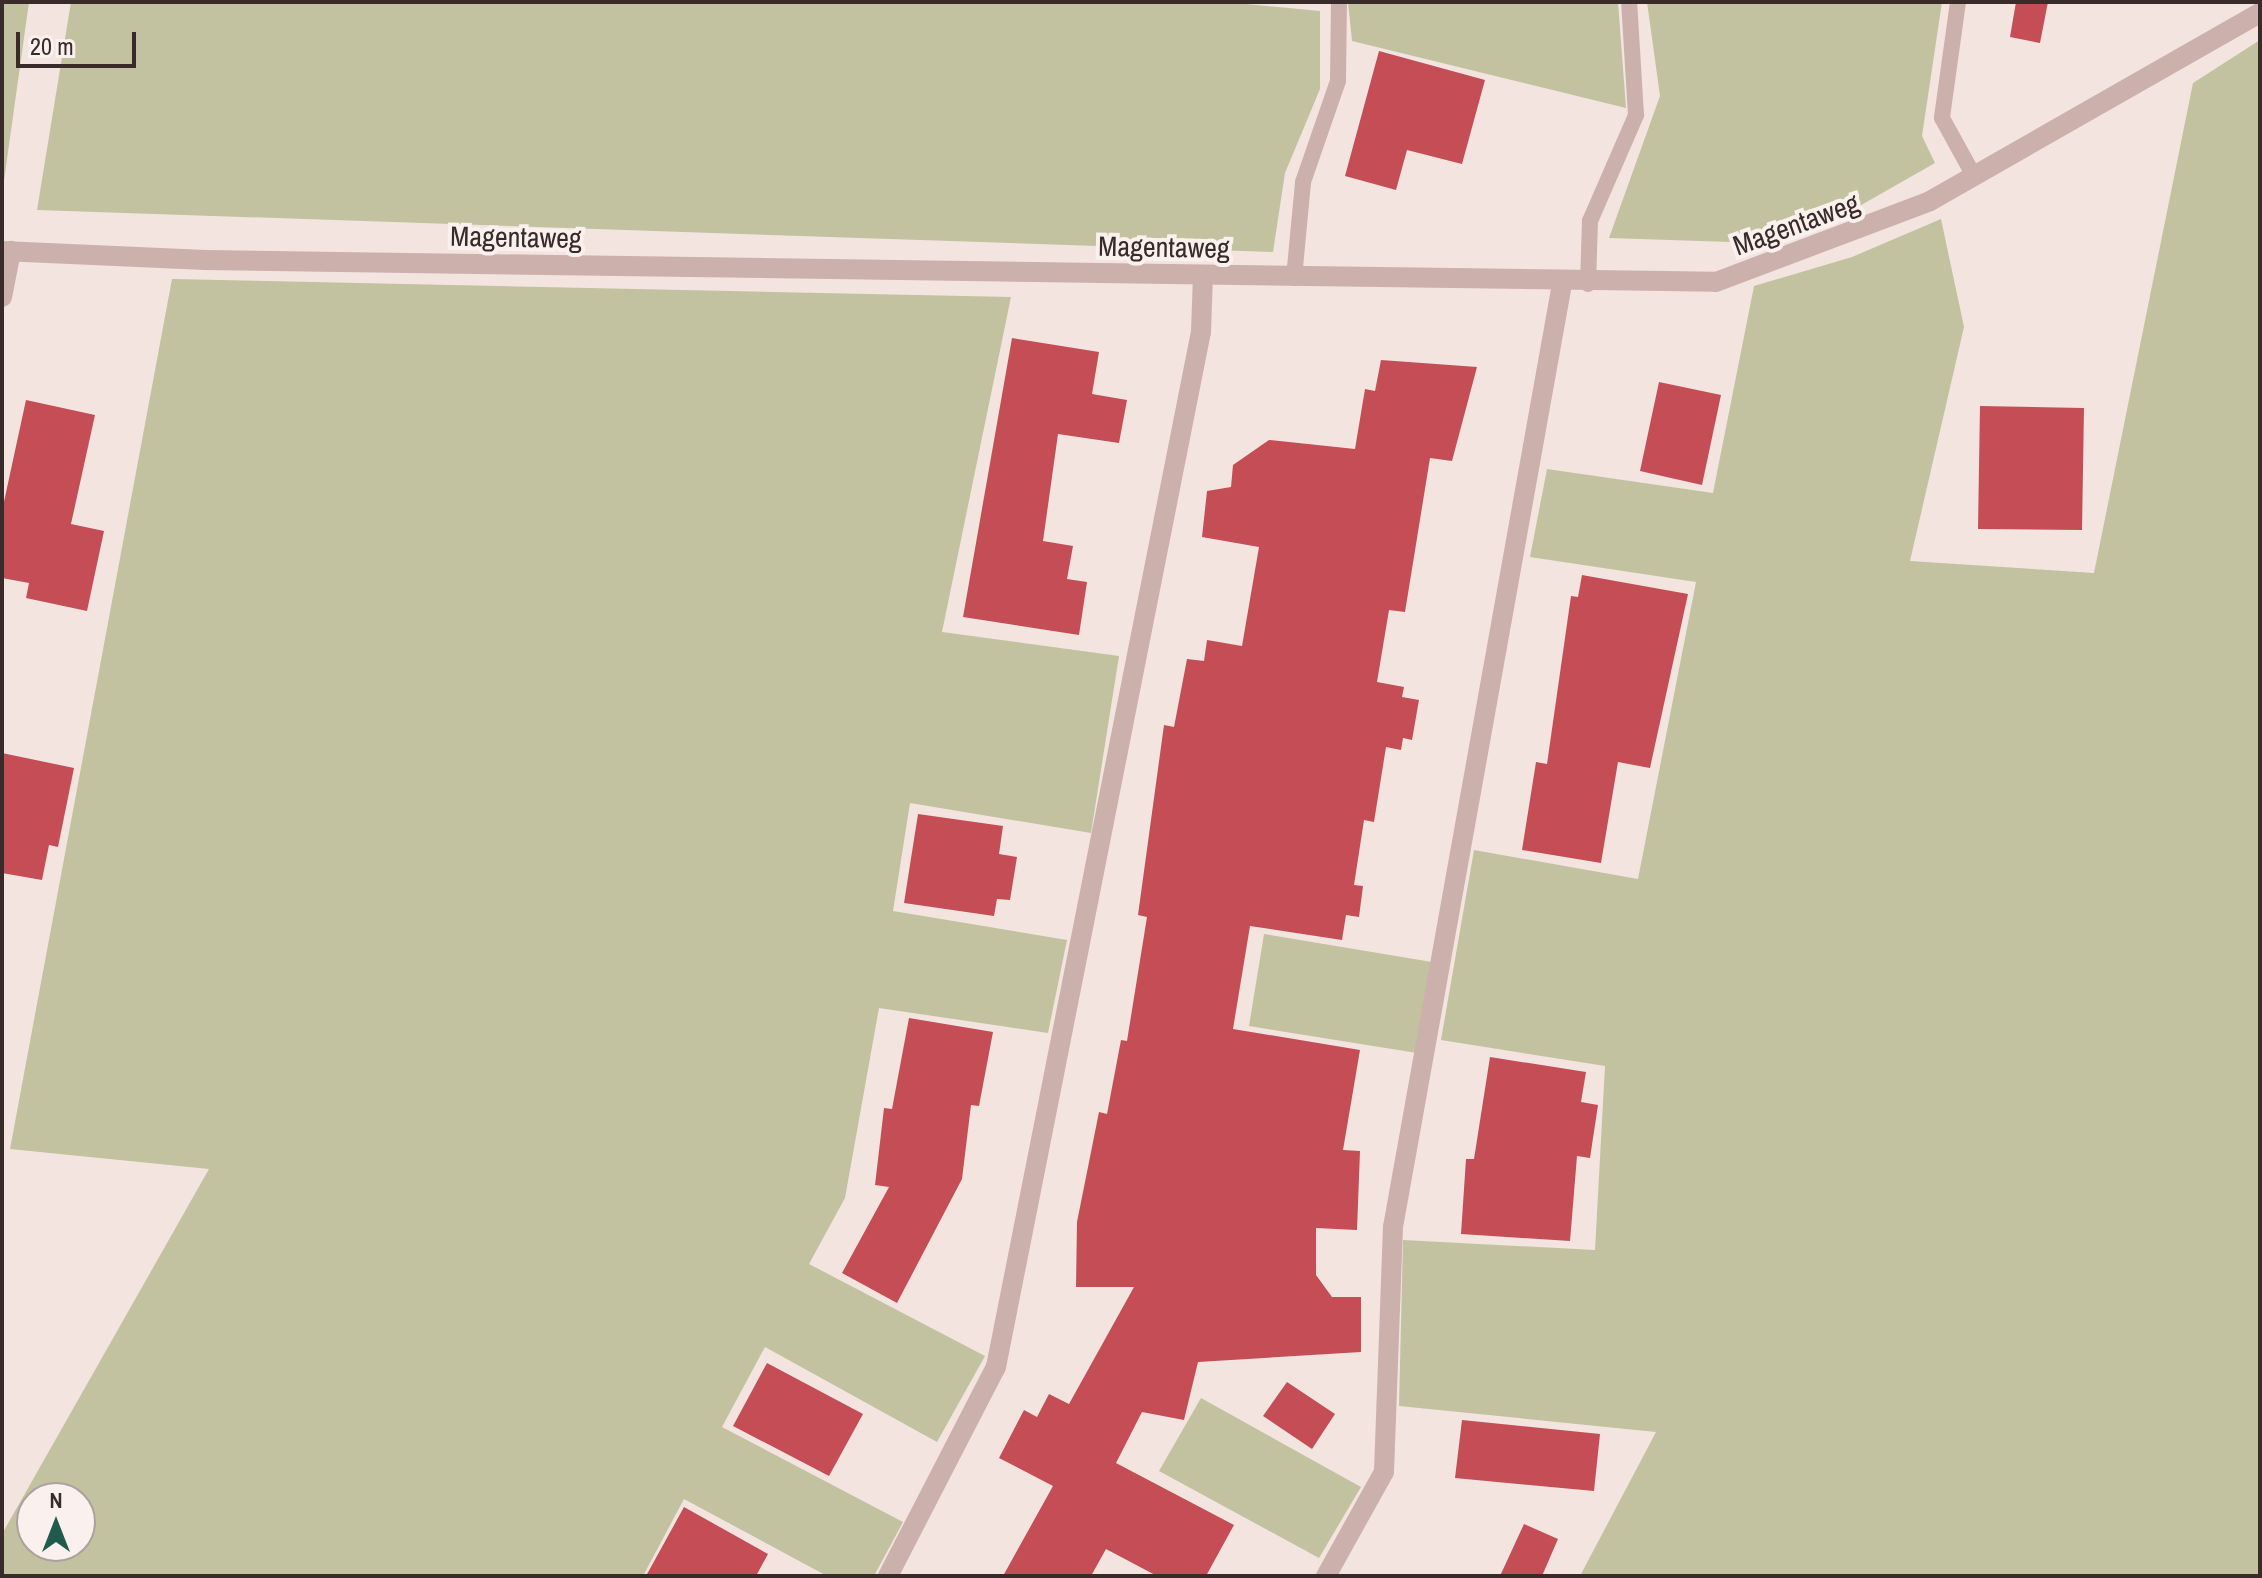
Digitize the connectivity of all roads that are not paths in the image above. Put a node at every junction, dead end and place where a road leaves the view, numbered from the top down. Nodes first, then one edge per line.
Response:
1 (1339, 2) edge
2 (1629, 2) edge
3 (1958, 2) edge
4 (2260, 13) edge
5 (1974, 176) junction
6 (6, 251) edge
7 (1203, 276) junction
8 (1294, 278) junction
9 (1562, 284) junction
10 (1588, 284) junction
11 (2, 297) edge
12 (888, 1576) edge
13 (1326, 1576) edge

1 - 8 lane
2 - 10 lane
3 - 5 lane
4 - 5 street, Magentaweg
5 - 10 street, Magentaweg
6 - 7 street, Magentaweg
6 - 11 street
7 - 8 street, Magentaweg
7 - 12 street
8 - 9 street, Magentaweg
9 - 10 street, Magentaweg
9 - 13 street

